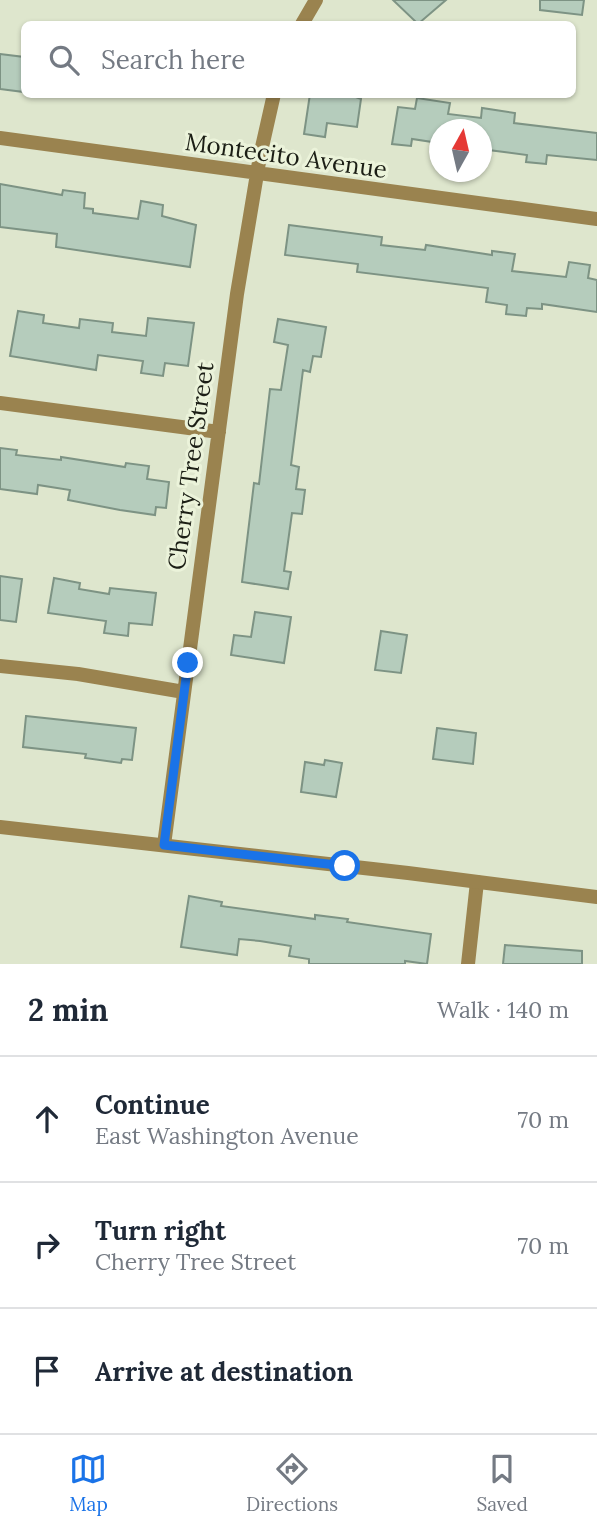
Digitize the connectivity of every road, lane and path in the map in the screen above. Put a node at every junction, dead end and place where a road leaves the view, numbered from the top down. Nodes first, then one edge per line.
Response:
1 (316, 0) edge
2 (304, 21) edge
3 (273, 98) edge
4 (0, 138) edge
5 (256, 176) junction
6 (597, 219) edge
7 (0, 403) edge
8 (219, 432) junction
9 (0, 666) edge
10 (184, 692) junction
11 (0, 827) edge
12 (164, 845) junction
13 (477, 882) junction
14 (597, 897) edge
15 (468, 964) edge

1 - 2 street
3 - 5 street, Cherry Tree Street
4 - 5 street, Montecito Avenue
5 - 6 street, Montecito Avenue
5 - 8 street, Cherry Tree Street
7 - 8 street
8 - 10 street, Cherry Tree Street
9 - 10 street
10 - 12 street, Cherry Tree Street
11 - 12 street
12 - 13 street
13 - 14 street
13 - 15 street

